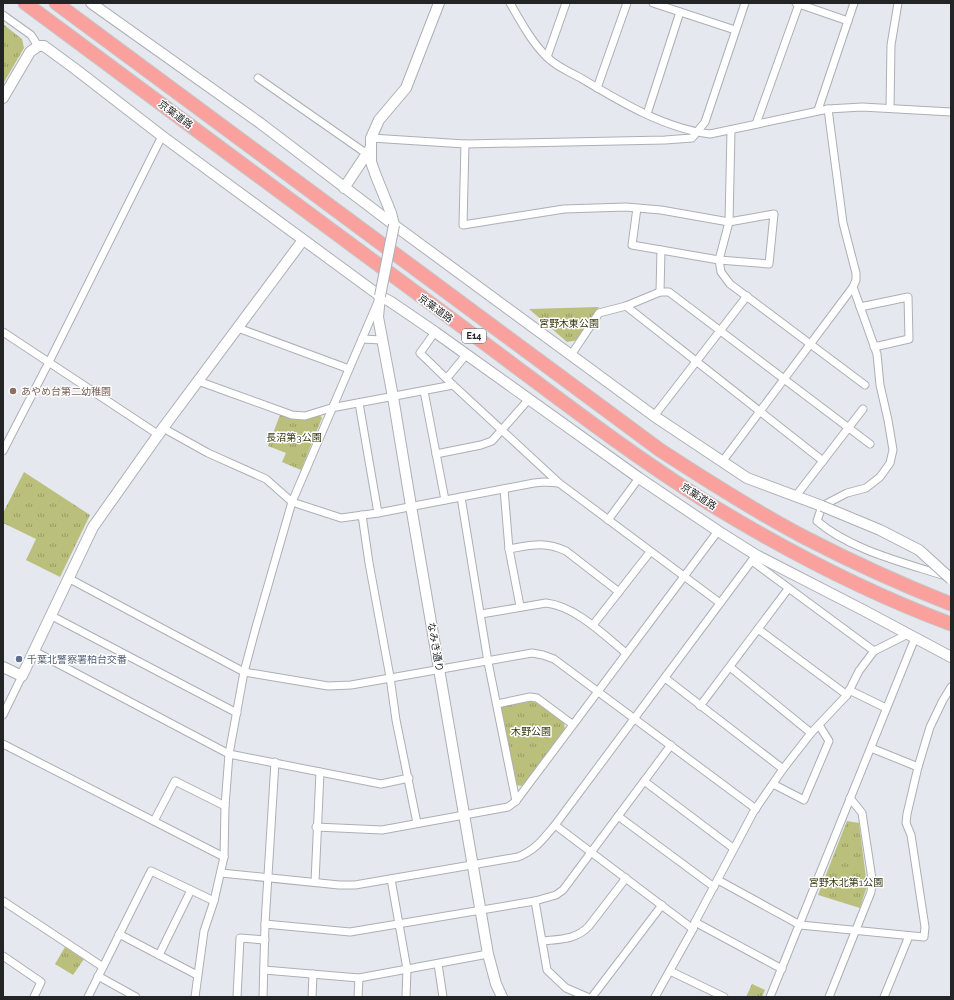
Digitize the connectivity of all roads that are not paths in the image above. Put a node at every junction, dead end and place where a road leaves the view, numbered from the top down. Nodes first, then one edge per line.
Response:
1 (25, 3) edge
2 (56, 3) edge
3 (90, 3) edge
4 (439, 3) edge
5 (510, 3) edge
6 (566, 3) edge
7 (627, 3) edge
8 (652, 3) edge
9 (745, 3) edge
10 (854, 3) edge
11 (898, 3) edge
12 (797, 4) edge
13 (516, 7) edge
14 (680, 12) junction
15 (3, 15) edge
16 (848, 21) junction
17 (735, 30) junction
18 (38, 46) junction
19 (547, 58) junction
20 (258, 78) dead end
21 (597, 88) junction
22 (3, 98) edge
23 (890, 108) junction
24 (828, 109) junction
25 (818, 110) junction
26 (951, 112) edge
27 (647, 114) junction
28 (756, 124) junction
29 (731, 130) junction
30 (698, 133) junction
31 (162, 136) junction
32 (370, 138) junction
33 (466, 144) junction
34 (368, 152) junction
35 (344, 188) junction
36 (637, 208) junction
37 (729, 222) junction
38 (394, 226) junction
39 (303, 240) junction
40 (661, 250) junction
41 (719, 260) junction
42 (853, 287) junction
43 (660, 292) junction
44 (380, 296) junction
45 (746, 296) junction
46 (626, 306) junction
47 (860, 307) junction
48 (238, 328) junction
49 (720, 330) junction
50 (3, 332) edge
51 (435, 332) junction
52 (362, 339) junction
53 (382, 340) junction
54 (810, 344) junction
55 (874, 347) junction
56 (466, 355) junction
57 (571, 355) junction
58 (696, 361) junction
59 (49, 362) junction
60 (349, 369) junction
61 (446, 378) junction
62 (784, 379) junction
63 (198, 381) junction
64 (453, 385) junction
65 (865, 385) dead end
66 (424, 391) junction
67 (393, 397) junction
68 (529, 399) junction
69 (360, 403) junction
70 (331, 408) junction
71 (863, 409) dead end
72 (760, 412) junction
73 (654, 416) junction
74 (848, 428) junction
75 (502, 430) junction
76 (161, 431) junction
77 (870, 444) dead end
78 (3, 451) edge
79 (436, 454) junction
80 (823, 461) junction
81 (722, 462) junction
82 (639, 478) junction
83 (559, 483) junction
84 (504, 489) junction
85 (461, 497) junction
86 (795, 497) junction
87 (445, 500) junction
88 (292, 502) junction
89 (411, 506) junction
90 (822, 506) junction
91 (378, 513) junction
92 (362, 515) junction
93 (608, 520) junction
94 (718, 531) junction
95 (509, 549) junction
96 (650, 552) junction
97 (754, 558) junction
98 (684, 576) junction
99 (68, 578) junction
100 (951, 578) edge
101 (788, 589) junction
102 (619, 592) junction
103 (948, 602) edge
104 (720, 603) junction
105 (520, 606) junction
106 (481, 614) junction
107 (50, 615) junction
108 (951, 624) edge
109 (593, 625) junction
110 (758, 629) junction
111 (911, 636) junction
112 (34, 651) junction
113 (874, 651) junction
114 (626, 653) junction
115 (951, 657) edge
116 (488, 662) junction
117 (3, 667) edge
118 (730, 667) junction
119 (439, 670) junction
120 (244, 672) junction
121 (22, 676) junction
122 (390, 677) junction
123 (664, 678) junction
124 (951, 686) edge
125 (597, 691) junction
126 (848, 693) junction
127 (497, 704) junction
128 (700, 706) junction
129 (886, 708) junction
130 (237, 713) junction
131 (3, 715) edge
132 (634, 718) junction
133 (572, 724) junction
134 (819, 724) junction
135 (811, 733) junction
136 (3, 744) edge
137 (671, 746) junction
138 (871, 748) junction
139 (229, 754) junction
140 (275, 762) junction
141 (918, 767) junction
142 (783, 769) junction
143 (320, 772) junction
144 (409, 778) junction
145 (644, 781) junction
146 (773, 784) junction
147 (850, 798) junction
148 (516, 800) junction
149 (225, 806) junction
150 (756, 808) junction
151 (465, 816) junction
152 (618, 816) junction
153 (154, 821) junction
154 (417, 823) junction
155 (555, 825) junction
156 (316, 827) junction
157 (734, 848) junction
158 (591, 852) junction
159 (224, 857) junction
160 (473, 864) junction
161 (221, 873) junction
162 (269, 878) junction
163 (626, 878) junction
164 (391, 879) junction
165 (315, 882) junction
166 (716, 883) junction
167 (191, 890) junction
168 (3, 901) edge
169 (214, 901) junction
170 (535, 901) junction
171 (662, 905) junction
172 (481, 909) junction
173 (266, 924) junction
174 (399, 924) junction
175 (800, 925) junction
176 (694, 926) junction
177 (856, 930) junction
178 (119, 934) junction
179 (909, 936) junction
180 (265, 940) junction
181 (542, 941) junction
182 (488, 954) junction
183 (159, 955) junction
184 (3, 956) edge
185 (438, 964) junction
186 (103, 967) junction
187 (407, 969) junction
188 (782, 969) junction
189 (264, 970) junction
190 (670, 970) junction
191 (313, 974) junction
192 (197, 975) junction
193 (98, 976) junction
194 (359, 978) junction
195 (34, 997) edge
196 (88, 997) edge
197 (136, 997) edge
198 (194, 997) edge
199 (237, 997) edge
200 (263, 997) edge
201 (312, 997) edge
202 (358, 997) edge
203 (406, 997) edge
204 (443, 997) edge
205 (502, 997) edge
206 (587, 997) edge
207 (592, 997) edge
208 (655, 997) edge
209 (724, 997) edge
210 (770, 997) edge
211 (829, 997) edge
212 (884, 997) edge

1 - 108 highway, 京葉道路 / E14
2 - 103 highway, 京葉道路 / E14
3 - 35 street
4 - 32 street
5 - 13 street
6 - 19 street
7 - 21 street
8 - 14 street
9 - 17 street
10 - 16 street
11 - 23 street
12 - 16 street
12 - 28 street
13 - 19 street
14 - 17 street
14 - 27 street
15 - 18 street
16 - 25 street
17 - 30 street
18 - 22 street
18 - 31 street
19 - 21 street
20 - 34 street
21 - 27 street
23 - 24 street
23 - 26 street
24 - 25 street
24 - 42 street
25 - 28 street
27 - 30 street
28 - 29 street
29 - 30 street
29 - 37 street
30 - 33 street
31 - 39 street
31 - 59 street
32 - 33 street
32 - 34 street
33 - 36 street
34 - 35 street
34 - 38 street
35 - 38 street
36 - 37 street
36 - 40 street
37 - 41 street
37 - 41 street
38 - 44 street, なみき通り, bridge
38 - 57 street
39 - 44 street
39 - 48 street
40 - 41 street
40 - 43 street
41 - 45 street
42 - 47 street
42 - 54 street
43 - 46 street
43 - 49 street
44 - 51 street
44 - 52 street
44 - 53 street, なみき通り
45 - 49 street
45 - 54 street
46 - 57 street
46 - 58 street
47 - 55 street
47 - 55 street
48 - 60 street
48 - 63 street
49 - 58 street
49 - 62 street
50 - 59 street
51 - 56 street
51 - 61 street
52 - 53 street
52 - 60 street
53 - 67 street, なみき通り
54 - 62 street
54 - 65 street
55 - 90 street
56 - 61 street
56 - 68 street
57 - 73 street
58 - 72 street
58 - 73 street
59 - 76 street
59 - 78 street
60 - 70 street
61 - 64 street
62 - 72 street
62 - 74 street
63 - 70 street
63 - 76 street
64 - 66 street
64 - 75 street
66 - 67 street
66 - 79 street
67 - 69 street
67 - 89 street, なみき通り
68 - 75 street
68 - 82 street
69 - 70 street
69 - 91 street
70 - 88 street
71 - 74 street
72 - 80 street
72 - 81 street
73 - 81 street
74 - 77 street
74 - 80 street
75 - 79 street
75 - 83 street
76 - 88 street
76 - 99 street
79 - 87 street
80 - 86 street
81 - 86 street
82 - 93 street
82 - 94 street
83 - 84 street
83 - 93 street
84 - 85 street
84 - 95 street
85 - 87 street
85 - 106 street
86 - 90 street
87 - 89 street
88 - 92 street
88 - 120 street
89 - 91 street
89 - 119 street, なみき通り
90 - 100 street, bridge
90 - 100 street
91 - 92 street
92 - 122 street
93 - 96 street
94 - 97 street
94 - 98 street
95 - 102 street
95 - 105 street
96 - 98 street
96 - 102 street
97 - 101 street
97 - 104 street
97 - 111 street
98 - 104 street
98 - 114 street
99 - 107 street
99 - 120 street
101 - 110 street
101 - 113 street
102 - 109 street
104 - 123 street
105 - 106 street
105 - 109 street
106 - 116 street
107 - 112 street
107 - 130 street
109 - 114 street
110 - 118 street
110 - 126 street
111 - 113 street
111 - 115 street
111 - 129 street
112 - 121 street
112 - 139 street
113 - 126 street
114 - 125 street
116 - 119 street
116 - 125 street
116 - 127 street
117 - 121 street
118 - 128 street
118 - 135 street
119 - 122 street
119 - 151 street, なみき通り
120 - 122 street
120 - 130 street
121 - 131 street
122 - 144 street
123 - 128 street
123 - 132 street
124 - 141 street
125 - 132 street
125 - 133 street
126 - 129 street
126 - 134 street
127 - 133 street
127 - 148 street
128 - 142 street
129 - 138 street
130 - 139 street
132 - 137 street
132 - 155 street
133 - 148 street
134 - 135 street
134 - 146 street
135 - 142 street
136 - 153 street
137 - 145 street
137 - 150 street
138 - 141 street
138 - 147 street
139 - 140 street
139 - 149 street
140 - 143 street
140 - 162 street
141 - 179 street
142 - 146 street
143 - 144 street
143 - 156 street
144 - 154 street
145 - 152 street
145 - 157 street
146 - 150 street
147 - 175 street
147 - 177 street
148 - 151 street
149 - 153 street
149 - 159 street
150 - 157 street
151 - 154 street
151 - 160 street, なみき通り
152 - 158 street
152 - 166 street
153 - 159 street
154 - 156 street
155 - 158 street
155 - 160 street
156 - 165 street
157 - 166 street
158 - 163 street
158 - 170 street
159 - 161 street
160 - 164 street
160 - 172 street, なみき通り
161 - 162 street
161 - 169 street
162 - 165 street
162 - 173 street
163 - 171 street
163 - 181 street
164 - 165 street
164 - 174 street
166 - 175 street
166 - 176 street
167 - 169 street
167 - 178 street
167 - 183 street
168 - 186 street
169 - 192 street
170 - 172 street
170 - 181 street
171 - 176 street
171 - 207 street
172 - 174 street
172 - 182 street, なみき通り
173 - 174 street
173 - 180 street
174 - 187 street
175 - 177 street
175 - 188 street
176 - 188 street
176 - 190 street
177 - 179 street
177 - 211 street
178 - 183 street
178 - 186 street
179 - 212 street
180 - 189 street
180 - 199 street
181 - 206 street
182 - 185 street
182 - 205 street, なみき通り
183 - 192 street
184 - 195 street
185 - 187 street
185 - 204 street
186 - 193 street
187 - 194 street
187 - 203 street
188 - 210 street
189 - 191 street
189 - 200 street
190 - 208 street
190 - 209 street
191 - 194 street
191 - 201 street
192 - 198 street
193 - 196 street
193 - 197 street
194 - 202 street

